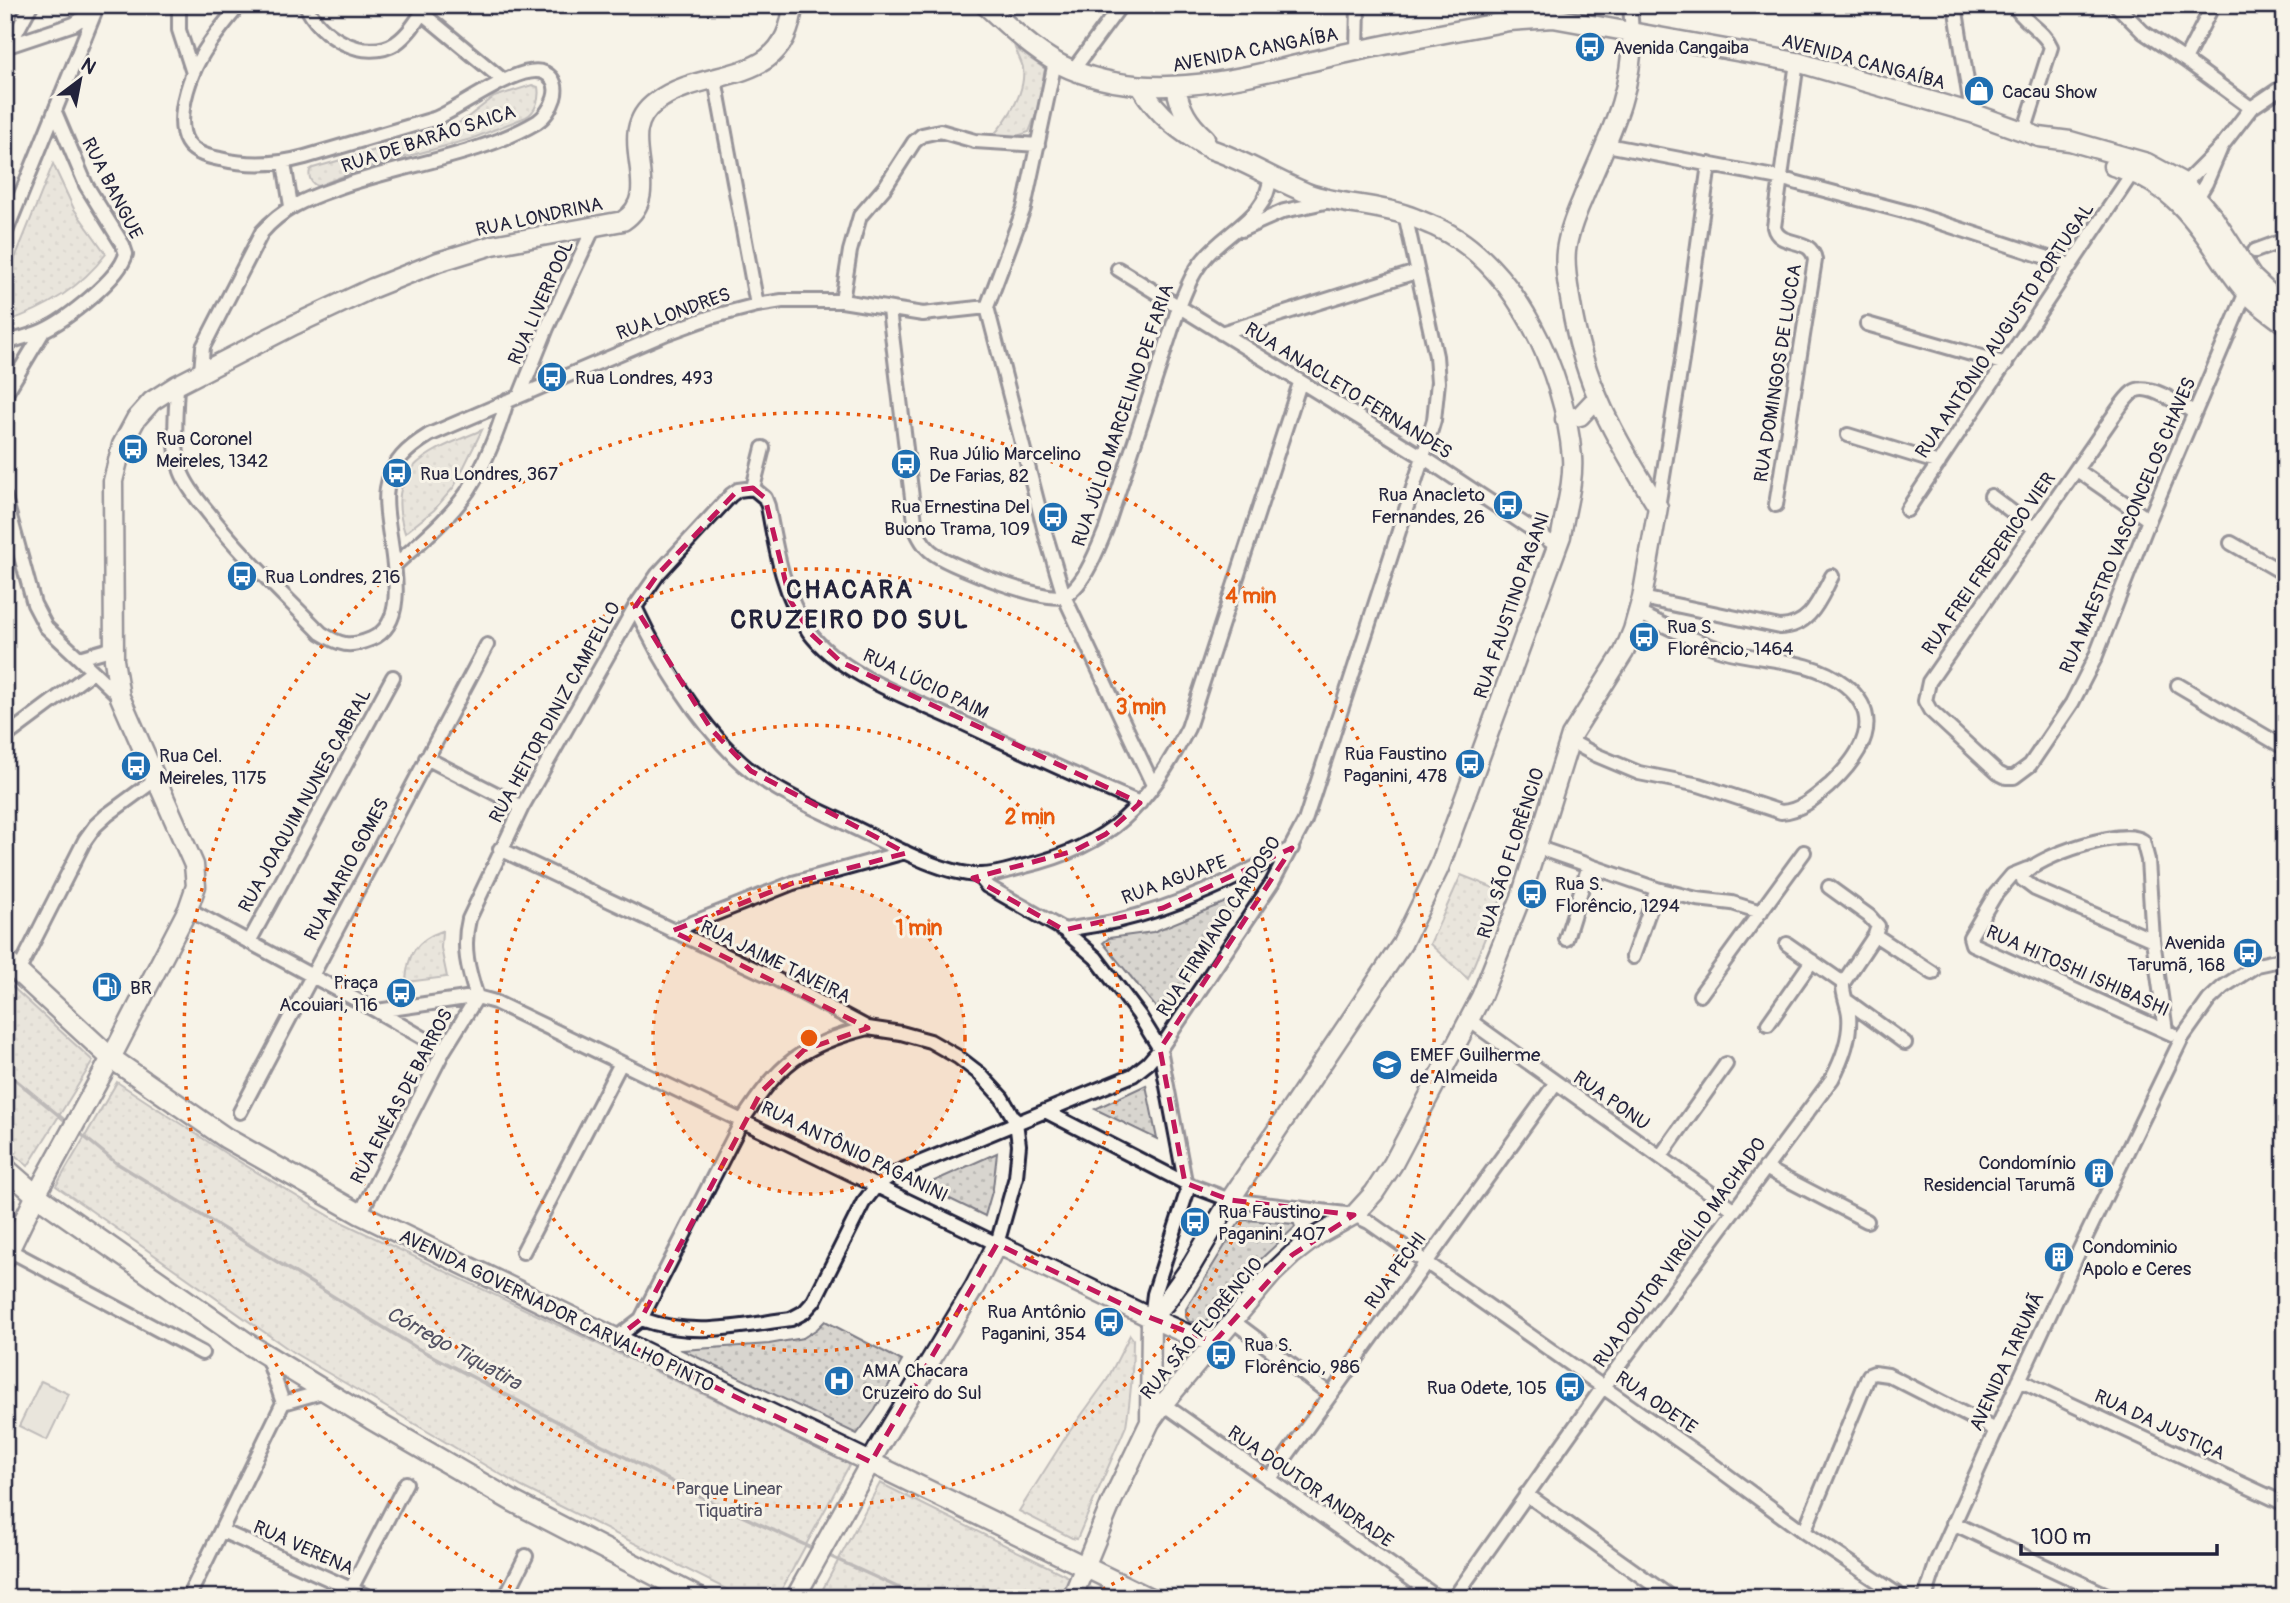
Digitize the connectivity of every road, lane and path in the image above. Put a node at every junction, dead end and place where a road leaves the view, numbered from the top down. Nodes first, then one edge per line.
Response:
1 (31, 5) edge
2 (179, 5) edge
3 (239, 5) edge
4 (306, 5) edge
5 (793, 5) edge
6 (985, 5) edge
7 (1121, 5) edge
8 (1357, 5) edge
9 (1630, 5) edge
10 (1955, 5) edge
11 (2014, 5) edge
12 (2116, 5) edge
13 (2213, 5) edge
14 (98, 9) edge
15 (424, 9) edge
16 (1554, 12) edge
17 (1632, 33) junction
18 (7, 47) edge
19 (1357, 51) junction
20 (2185, 60) junction
21 (1055, 62) junction
22 (1797, 62) junction
23 (1073, 70) junction
24 (193, 73) junction
25 (715, 79) junction
26 (504, 81) junction
27 (2285, 85) edge
28 (1141, 87) junction
29 (1176, 87) junction
30 (2251, 108) junction
31 (55, 112) junction
32 (1972, 113) junction
33 (2031, 135) junction
34 (1038, 145) junction
35 (1607, 145) junction
36 (2221, 147) junction
37 (1224, 153) junction
38 (284, 163) junction
39 (1709, 164) junction
40 (2133, 172) junction
41 (1270, 177) junction
42 (1779, 178) junction
43 (2178, 190) junction
44 (1336, 200) junction
45 (2192, 204) junction
46 (291, 206) junction
47 (1405, 214) junction
48 (595, 225) junction
49 (5, 234) edge
50 (1225, 237) junction
51 (2285, 240) edge
52 (2255, 251) dead end
53 (2070, 265) junction
54 (1118, 269) dead end
55 (1416, 272) junction
56 (2246, 292) junction
57 (842, 301) junction
58 (757, 305) junction
59 (987, 307) junction
60 (1178, 307) junction
61 (2285, 308) edge
62 (889, 310) junction
63 (1867, 324) dead end
64 (2285, 324) edge
65 (44, 330) junction
66 (1221, 333) junction
67 (5, 343) edge
68 (1582, 360) junction
69 (2006, 364) junction
70 (1551, 368) junction
71 (201, 372) junction
72 (1300, 383) junction
73 (177, 385) junction
74 (5, 395) edge
75 (520, 395) junction
76 (1597, 398) junction
77 (506, 401) junction
78 (2194, 412) junction
79 (1565, 419) junction
80 (1848, 435) dead end
81 (763, 448) dead end
82 (1423, 457) junction
83 (1939, 463) junction
84 (2077, 470) junction
85 (753, 488) junction
86 (1991, 496) dead end
87 (5, 498) edge
88 (1776, 505) dead end
89 (1658, 507) junction
90 (1907, 509) dead end
91 (2149, 520) junction
92 (2035, 529) junction
93 (2231, 543) dead end
94 (1557, 546) junction
95 (395, 565) junction
96 (2285, 574) edge
97 (1832, 576) dead end
98 (1064, 596) junction
99 (1640, 605) junction
100 (635, 607) junction
101 (486, 645) dead end
102 (114, 648) junction
103 (79, 658) junction
104 (92, 671) junction
105 (393, 677) dead end
106 (2178, 684) dead end
107 (120, 697) junction
108 (5, 737) edge
109 (1570, 741) junction
110 (2282, 741) edge
111 (426, 758) junction
112 (2030, 765) joint
113 (156, 779) junction
114 (1153, 785) junction
115 (1140, 803) junction
116 (522, 807) junction
117 (1536, 847) junction
118 (1292, 848) junction
119 (500, 849) junction
120 (905, 852) junction
121 (1804, 852) dead end
122 (1589, 865) junction
123 (2027, 869) junction
124 (978, 875) junction
125 (1829, 887) dead end
126 (1657, 889) junction
127 (188, 909) junction
128 (1761, 912) junction
129 (1064, 930) junction
130 (672, 931) junction
131 (1875, 935) junction
132 (1566, 939) dead end
133 (2153, 940) junction
134 (249, 942) junction
135 (1787, 944) dead end
136 (1633, 957) dead end
137 (2285, 959) edge
138 (1812, 961) junction
139 (11, 966) edge
140 (1933, 973) dead end
141 (312, 975) junction
142 (1843, 983) junction
143 (1700, 995) dead end
144 (477, 997) junction
145 (1846, 1000) junction
146 (377, 1011) junction
147 (1469, 1020) junction
148 (1768, 1024) dead end
149 (868, 1028) junction
150 (2166, 1031) junction
151 (2182, 1038) junction
152 (1905, 1043) dead end
153 (1160, 1049) junction
154 (444, 1050) junction
155 (111, 1058) junction
156 (621, 1063) junction
157 (1726, 1064) dead end
158 (1555, 1083) junction
159 (1045, 1111) junction
160 (240, 1112) dead end
161 (742, 1121) junction
162 (1016, 1122) junction
163 (1660, 1157) junction
164 (5, 1168) edge
165 (1765, 1168) junction
166 (1185, 1184) junction
167 (877, 1185) junction
168 (36, 1195) junction
169 (1230, 1200) junction
170 (1733, 1209) junction
171 (360, 1214) junction
172 (1354, 1215) junction
173 (1867, 1221) dead end
174 (997, 1244) junction
175 (7, 1252) edge
176 (523, 1252) dead end
177 (1425, 1261) junction
178 (1151, 1318) junction
179 (641, 1319) junction
180 (1233, 1321) junction
181 (615, 1339) junction
182 (1214, 1342) junction
183 (202, 1353) dead end
184 (267, 1355) junction
185 (2019, 1380) junction
186 (1603, 1387) junction
187 (325, 1391) junction
188 (1330, 1394) junction
189 (283, 1404) junction
190 (1163, 1404) junction
191 (1150, 1422) junction
192 (1996, 1430) junction
193 (871, 1462) junction
194 (1269, 1480) junction
195 (406, 1483) dead end
196 (1526, 1494) junction
197 (2285, 1504) edge
198 (1953, 1523) junction
199 (222, 1531) junction
200 (1804, 1532) junction
201 (526, 1556) dead end
202 (1085, 1566) junction
203 (351, 1589) junction
204 (188, 1598) edge
205 (371, 1598) edge
206 (505, 1598) edge
207 (699, 1598) edge
208 (795, 1598) edge
209 (1072, 1598) edge
210 (1149, 1598) edge
211 (1438, 1598) edge
212 (1454, 1598) edge
213 (1672, 1598) edge
214 (1903, 1598) edge
215 (1925, 1598) edge
216 (2113, 1598) edge

1 - 18 street
2 - 24 street
3 - 24 street, RUA DE BARÃO SAICA
4 - 15 street
5 - 25 street, RUA LONDRINA
6 - 21 street, AVENIDA CANGAÍBA
7 - 23 street
8 - 19 street
9 - 17 street
10 - 32 street
11 - 33 street
12 - 20 street
13 - 20 street
14 - 18 street
14 - 31 street
15 - 26 street
16 - 17 street, AVENIDA CANGAÍBA
16 - 19 street, AVENIDA CANGAÍBA
17 - 22 street, AVENIDA CANGAÍBA
17 - 35 street
19 - 29 street, AVENIDA CANGAÍBA
20 - 30 street
21 - 23 street, AVENIDA CANGAÍBA
21 - 34 street
22 - 32 street, AVENIDA CANGAÍBA
22 - 42 street, RUA DOMINGOS DE LUCCA
23 - 28 street, AVENIDA CANGAÍBA
24 - 38 street, RUA DE BARÃO SAICA
25 - 48 street, RUA LONDRINA
25 - 58 street
26 - 38 street, RUA DE BARÃO SAICA
26 - 46 street, RUA DE BARÃO SAICA
27 - 30 street
28 - 29 street, AVENIDA CANGAÍBA
28 - 37 street, RUA FAUSTINO PAGANI
29 - 37 street, RUA FAUSTINO PAGANI
30 - 36 street
31 - 49 street
31 - 65 street, RUA BANGUE
32 - 33 street, AVENIDA CANGAÍBA
33 - 40 street, AVENIDA CANGAÍBA
33 - 43 street, AVENIDA CANGAÍBA
34 - 57 street
34 - 59 street
35 - 39 street
35 - 68 street
36 - 43 street
36 - 45 street
37 - 41 street, RUA FAUSTINO PAGANI
38 - 46 street
39 - 42 street
39 - 89 street
40 - 43 street, AVENIDA CANGAÍBA
40 - 53 street, RUA ANTÔNIO AUGUSTO PORTUGAL
41 - 44 street, RUA FAUSTINO PAGANI
41 - 50 street, RUA JÚLIO MARCELINO DE FARIA
42 - 53 street
42 - 88 street, RUA DOMINGOS DE LUCCA
43 - 45 street, AVENIDA CANGAÍBA
44 - 47 street, RUA FAUSTINO PAGANI
44 - 50 street, RUA JÚLIO MARCELINO DE FARIA
45 - 56 street, AVENIDA CANGAÍBA
45 - 61 street, AVENIDA CANGAÍBA
46 - 71 street
47 - 55 street, RUA FIRMIANO CARDOSO
47 - 70 street, RUA FAUSTINO PAGANI
48 - 71 street, RUA LONDRINA
48 - 75 street, RUA LIVERPOOL
50 - 60 street, RUA JÚLIO MARCELINO DE FARIA
51 - 52 street
53 - 69 street, RUA ANTÔNIO AUGUSTO PORTUGAL
54 - 60 street, RUA ANACLETO FERNANDES
55 - 66 street
55 - 82 street, RUA FIRMIANO CARDOSO
56 - 64 street, AVENIDA CANGAÍBA
56 - 78 street, RUA MAESTRO VASCONCELOS CHAVES
57 - 58 street, RUA LONDRES
57 - 62 street, RUA LONDRES
58 - 75 street, RUA LONDRES
59 - 62 street, RUA LONDRES
59 - 98 street
60 - 66 street, RUA ANACLETO FERNANDES
60 - 98 street, RUA JÚLIO MARCELINO DE FARIA
62 - 98 street
63 - 69 street
65 - 67 street, RUA BANGUE
65 - 74 street, RUA BANGUE
66 - 72 street, RUA ANACLETO FERNANDES
68 - 70 street
68 - 76 street
69 - 83 street, RUA ANTÔNIO AUGUSTO PORTUGAL
70 - 79 street, RUA FAUSTINO PAGANI
71 - 73 street, RUA LONDRINA
72 - 82 street, RUA ANACLETO FERNANDES
72 - 114 street
73 - 95 street, RUA LONDRES
73 - 102 street, RUA LONDRINA
75 - 77 street, RUA LONDRES
76 - 79 street
76 - 89 street
77 - 95 street
77 - 95 street, RUA LONDRES
78 - 84 street, RUA FREI FREDERICO VIER
78 - 91 street, RUA MAESTRO VASCONCELOS CHAVES
79 - 94 street, RUA FAUSTINO PAGANI
80 - 83 street
81 - 85 street
82 - 94 street, RUA ANACLETO FERNANDES
82 - 118 street, RUA FIRMIANO CARDOSO
83 - 90 street, RUA ANTÔNIO AUGUSTO PORTUGAL
84 - 91 street
84 - 92 street, RUA FREI FREDERICO VIER
85 - 100 street, RUA HEITOR DINIZ CAMPELLO
85 - 115 street, RUA LÚCIO PAIM
86 - 92 street
87 - 103 street
89 - 99 street, RUA SÃO FLORÊNCIO
91 - 112 street, RUA MAESTRO VASCONCELOS CHAVES
92 - 112 street, RUA FREI FREDERICO VIER
93 - 96 street
94 - 169 street, RUA FAUSTINO PAGANI
97 - 99 street
98 - 114 street
99 - 109 street, RUA SÃO FLORÊNCIO
99 - 109 street
100 - 116 street, RUA HEITOR DINIZ CAMPELLO
100 - 120 street
101 - 111 street, RUA MARIO GOMES
102 - 103 street
102 - 107 street, RUA LONDRINA
103 - 104 street
104 - 107 street
104 - 108 street
105 - 134 street, RUA JOAQUIM NUNES CABRAL
106 - 110 street
107 - 113 street, RUA LONDRINA
109 - 117 street, RUA SÃO FLORÊNCIO
111 - 116 street
111 - 141 street, RUA MARIO GOMES
113 - 127 street, RUA LONDRINA
113 - 139 street
114 - 115 street
115 - 124 street
116 - 119 street, RUA HEITOR DINIZ CAMPELLO
117 - 122 street
117 - 147 street, RUA SÃO FLORÊNCIO
118 - 129 street, RUA AGUAPE
118 - 153 street, RUA FIRMIANO CARDOSO
119 - 130 street, RUA JAIME TAVEIRA
119 - 144 street, RUA HEITOR DINIZ CAMPELLO
120 - 124 street
120 - 130 street
121 - 128 street
122 - 126 street
122 - 132 street
123 - 133 street
123 - 133 street
123 - 150 street, RUA HITOSHI ISHIBASHI
124 - 129 street
125 - 131 street
126 - 128 street
126 - 136 street
127 - 134 street
127 - 155 street, RUA LONDRINA
128 - 143 street
129 - 153 street
130 - 149 street, RUA JAIME TAVEIRA
131 - 140 street
131 - 142 street
133 - 150 street
134 - 141 street
135 - 138 street
137 - 151 street, AVENIDA TARUMÃ
138 - 142 street
138 - 148 street
139 - 155 main road, AVENIDA GOVERNADOR CARVALHO PINTO
141 - 146 street
141 - 160 street, RUA MARIO GOMES
142 - 145 street, RUA DOUTOR VIRGÍLIO MACHADO
144 - 146 street
144 - 154 street, RUA ENÉAS DE BARROS
144 - 156 street, RUA ANTÔNIO PAGANINI
145 - 152 street
145 - 165 street, RUA DOUTOR VIRGÍLIO MACHADO
146 - 154 street
147 - 158 street, RUA PONU
147 - 172 street, RUA SÃO FLORÊNCIO
149 - 161 street
149 - 162 street, RUA JAIME TAVEIRA
150 - 151 street, RUA HITOSHI ISHIBASHI
151 - 185 street, AVENIDA TARUMÃ
153 - 159 street, RUA FIRMIANO CARDOSO
153 - 166 street
154 - 171 street, RUA ENÉAS DE BARROS
155 - 168 street, RUA LONDRINA
155 - 171 main road, AVENIDA GOVERNADOR CARVALHO PINTO
156 - 161 street, RUA ANTÔNIO PAGANINI
156 - 176 street
157 - 163 street
158 - 163 street, RUA PONU
158 - 177 street, RUA PECHI
159 - 162 street, RUA FIRMIANO CARDOSO
159 - 166 street
161 - 167 street, RUA ANTÔNIO PAGANINI
161 - 179 street
162 - 167 street, RUA FIRMIANO CARDOSO
162 - 174 street
163 - 170 street, RUA PONU
164 - 168 main road
165 - 170 street, RUA DOUTOR VIRGÍLIO MACHADO
165 - 173 street
166 - 169 street
166 - 178 street
167 - 174 street, RUA ANTÔNIO PAGANINI
167 - 179 street, RUA FIRMIANO CARDOSO
168 - 175 street, RUA LONDRINA
168 - 184 main road
169 - 172 street
169 - 178 street, RUA FAUSTINO PAGANI
170 - 186 street, RUA DOUTOR VIRGÍLIO MACHADO
171 - 181 main road, AVENIDA GOVERNADOR CARVALHO PINTO
172 - 177 street, RUA ODETE
172 - 180 street, RUA SÃO FLORÊNCIO
174 - 178 street, RUA ANTÔNIO PAGANINI
174 - 193 street
175 - 183 street
177 - 186 street, RUA ODETE
177 - 188 street, RUA PECHI
178 - 182 street, RUA ANTÔNIO PAGANINI
178 - 191 street
179 - 181 street
180 - 182 street, RUA SÃO FLORÊNCIO
180 - 188 street
181 - 193 main road, AVENIDA GOVERNADOR CARVALHO PINTO
182 - 190 street, RUA SÃO FLORÊNCIO
184 - 187 main road
184 - 189 street
185 - 192 street, AVENIDA TARUMÃ
185 - 197 street, RUA DA JUSTIÇA
186 - 196 street, RUA DOUTOR VIRGÍLIO MACHADO
186 - 200 street, RUA ODETE
187 - 189 street
187 - 207 main road
188 - 194 street, RUA PECHI
189 - 199 street
190 - 191 street, RUA SÃO FLORÊNCIO
190 - 194 street, RUA DOUTOR ANDRADE
191 - 202 street, RUA SÃO FLORÊNCIO
192 - 198 street, AVENIDA TARUMÃ
192 - 200 street
193 - 202 main road, AVENIDA GOVERNADOR CARVALHO PINTO
193 - 208 street
194 - 211 street, RUA DOUTOR ANDRADE
195 - 203 street
196 - 212 street, RUA DOUTOR VIRGÍLIO MACHADO
196 - 213 street
198 - 215 street, AVENIDA TARUMÃ
198 - 216 street
199 - 203 street, RUA VERENA
199 - 204 street
200 - 214 street, RUA ODETE
201 - 206 street
202 - 209 street, RUA SÃO FLORÊNCIO
202 - 210 main road, AVENIDA GOVERNADOR CARVALHO PINTO
203 - 205 street, RUA VERENA

